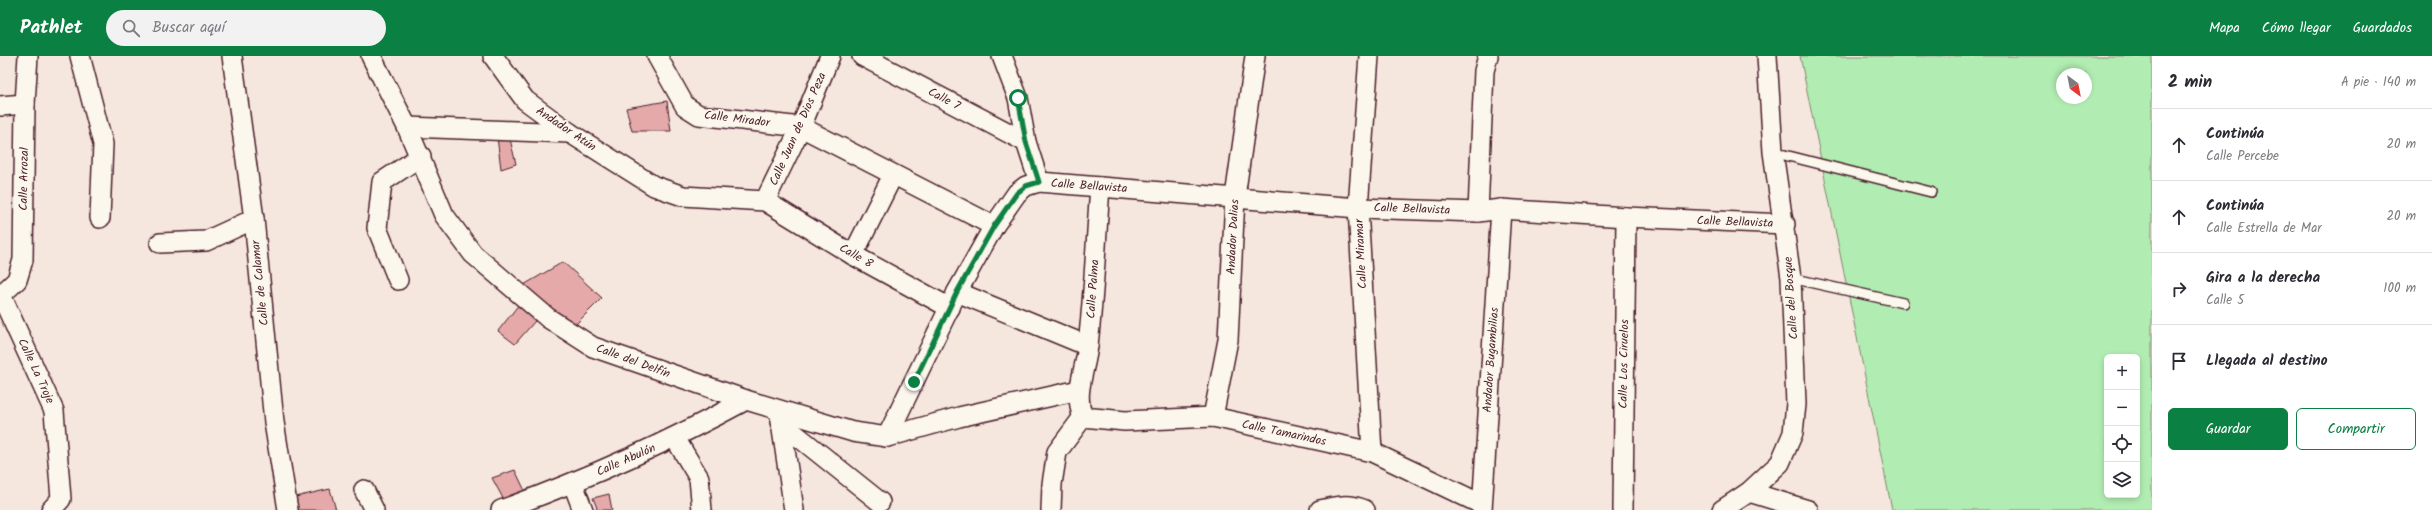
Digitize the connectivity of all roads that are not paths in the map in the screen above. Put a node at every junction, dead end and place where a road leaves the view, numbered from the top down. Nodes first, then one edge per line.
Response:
1 (28, 56) edge
2 (80, 56) edge
3 (232, 56) edge
4 (371, 56) edge
5 (493, 56) edge
6 (657, 56) edge
7 (830, 56) edge
8 (862, 56) edge
9 (1002, 56) edge
10 (1255, 56) edge
11 (1369, 56) edge
12 (1488, 56) edge
13 (1767, 56) edge
14 (25, 104) junction
15 (0, 106) edge
16 (407, 127) junction
17 (801, 127) junction
18 (570, 133) junction
19 (1026, 142) junction
20 (1773, 152) junction
21 (421, 156) junction
22 (893, 175) junction
23 (1039, 182) junction
24 (1100, 187) junction
25 (1931, 192) dead end
26 (1235, 197) junction
27 (765, 201) junction
28 (1358, 208) junction
29 (1501, 209) junction
30 (1478, 212) junction
31 (1626, 217) junction
32 (100, 218) dead end
33 (254, 219) junction
34 (1785, 224) junction
35 (994, 226) junction
36 (160, 243) dead end
37 (853, 254) junction
38 (1791, 278) junction
39 (398, 280) dead end
40 (0, 295) edge
41 (953, 300) junction
42 (1903, 303) dead end
43 (1088, 346) junction
44 (1079, 390) junction
45 (746, 400) junction
46 (1081, 413) junction
47 (780, 416) junction
48 (1212, 417) junction
49 (887, 437) junction
50 (675, 438) junction
51 (1372, 452) junction
52 (574, 484) junction
53 (364, 490) dead end
54 (1749, 492) junction
55 (880, 502) dead end
56 (56, 504) edge
57 (1481, 507) edge
58 (1331, 508) edge
59 (288, 510) edge
60 (374, 510) edge
61 (501, 510) edge
62 (583, 510) edge
63 (702, 510) edge
64 (794, 510) edge
65 (1051, 510) edge
66 (1365, 510) edge
67 (1623, 510) edge
68 (1722, 510) edge
69 (1808, 510) edge

1 - 14 street, Calle Arrozal
2 - 32 street
3 - 33 street, Calle de Calamar
4 - 16 street, Calle del Delfín
5 - 18 street, Andador Atún
6 - 17 street, Calle Mirador
7 - 17 street, Calle Juan de Dios Peza
8 - 19 street, Calle 7
9 - 19 street
10 - 26 street, Andador Dalias
11 - 28 street, Calle Miramar
12 - 30 street
13 - 20 street, Calle del Bosque
14 - 15 street
14 - 40 street, Calle Arrozal
16 - 18 street
16 - 21 street, Calle del Delfín
17 - 22 street
17 - 27 street, Calle Juan de Dios Peza
18 - 27 street, Andador Atún
19 - 23 street
20 - 25 lane
20 - 34 street, Calle del Bosque
21 - 39 street
21 - 45 street, Calle del Delfín
22 - 35 street
22 - 37 street
23 - 24 street, Calle Bellavista
23 - 35 street
24 - 26 street, Calle Bellavista
24 - 43 street, Calle Palma
26 - 28 street, Calle Bellavista
26 - 48 street, Andador Dalias
27 - 37 street, Calle 8
28 - 30 street, Calle Bellavista
28 - 51 street, Calle Miramar
29 - 30 street, Calle Bellavista
29 - 31 street, Calle Bellavista
29 - 57 street, Andador Bugambilias
31 - 34 street, Calle Bellavista
31 - 67 street, Calle Los Ciruelos
33 - 36 street
33 - 59 street, Calle de Calamar
34 - 38 street, Calle del Bosque
35 - 41 street
37 - 41 street, Calle 8
38 - 42 lane
38 - 54 street, Calle del Bosque
40 - 56 street, Calle La Troje
41 - 43 street, Calle 8
41 - 49 street
43 - 44 street, Calle Palma
44 - 46 street, Calle Palma
44 - 49 street
45 - 47 street, Calle del Delfín
45 - 50 street, Calle Abulón
46 - 48 street, Calle Tamarindos
46 - 65 street
47 - 49 street, Calle del Delfín
47 - 55 street
47 - 64 street
48 - 51 street, Calle Tamarindos
50 - 52 street, Calle Abulón
50 - 63 street
51 - 57 street, Calle Tamarindos
52 - 61 street, Calle Abulón
52 - 62 street
53 - 60 street
54 - 68 street, Calle del Bosque
54 - 69 street
58 - 66 street

